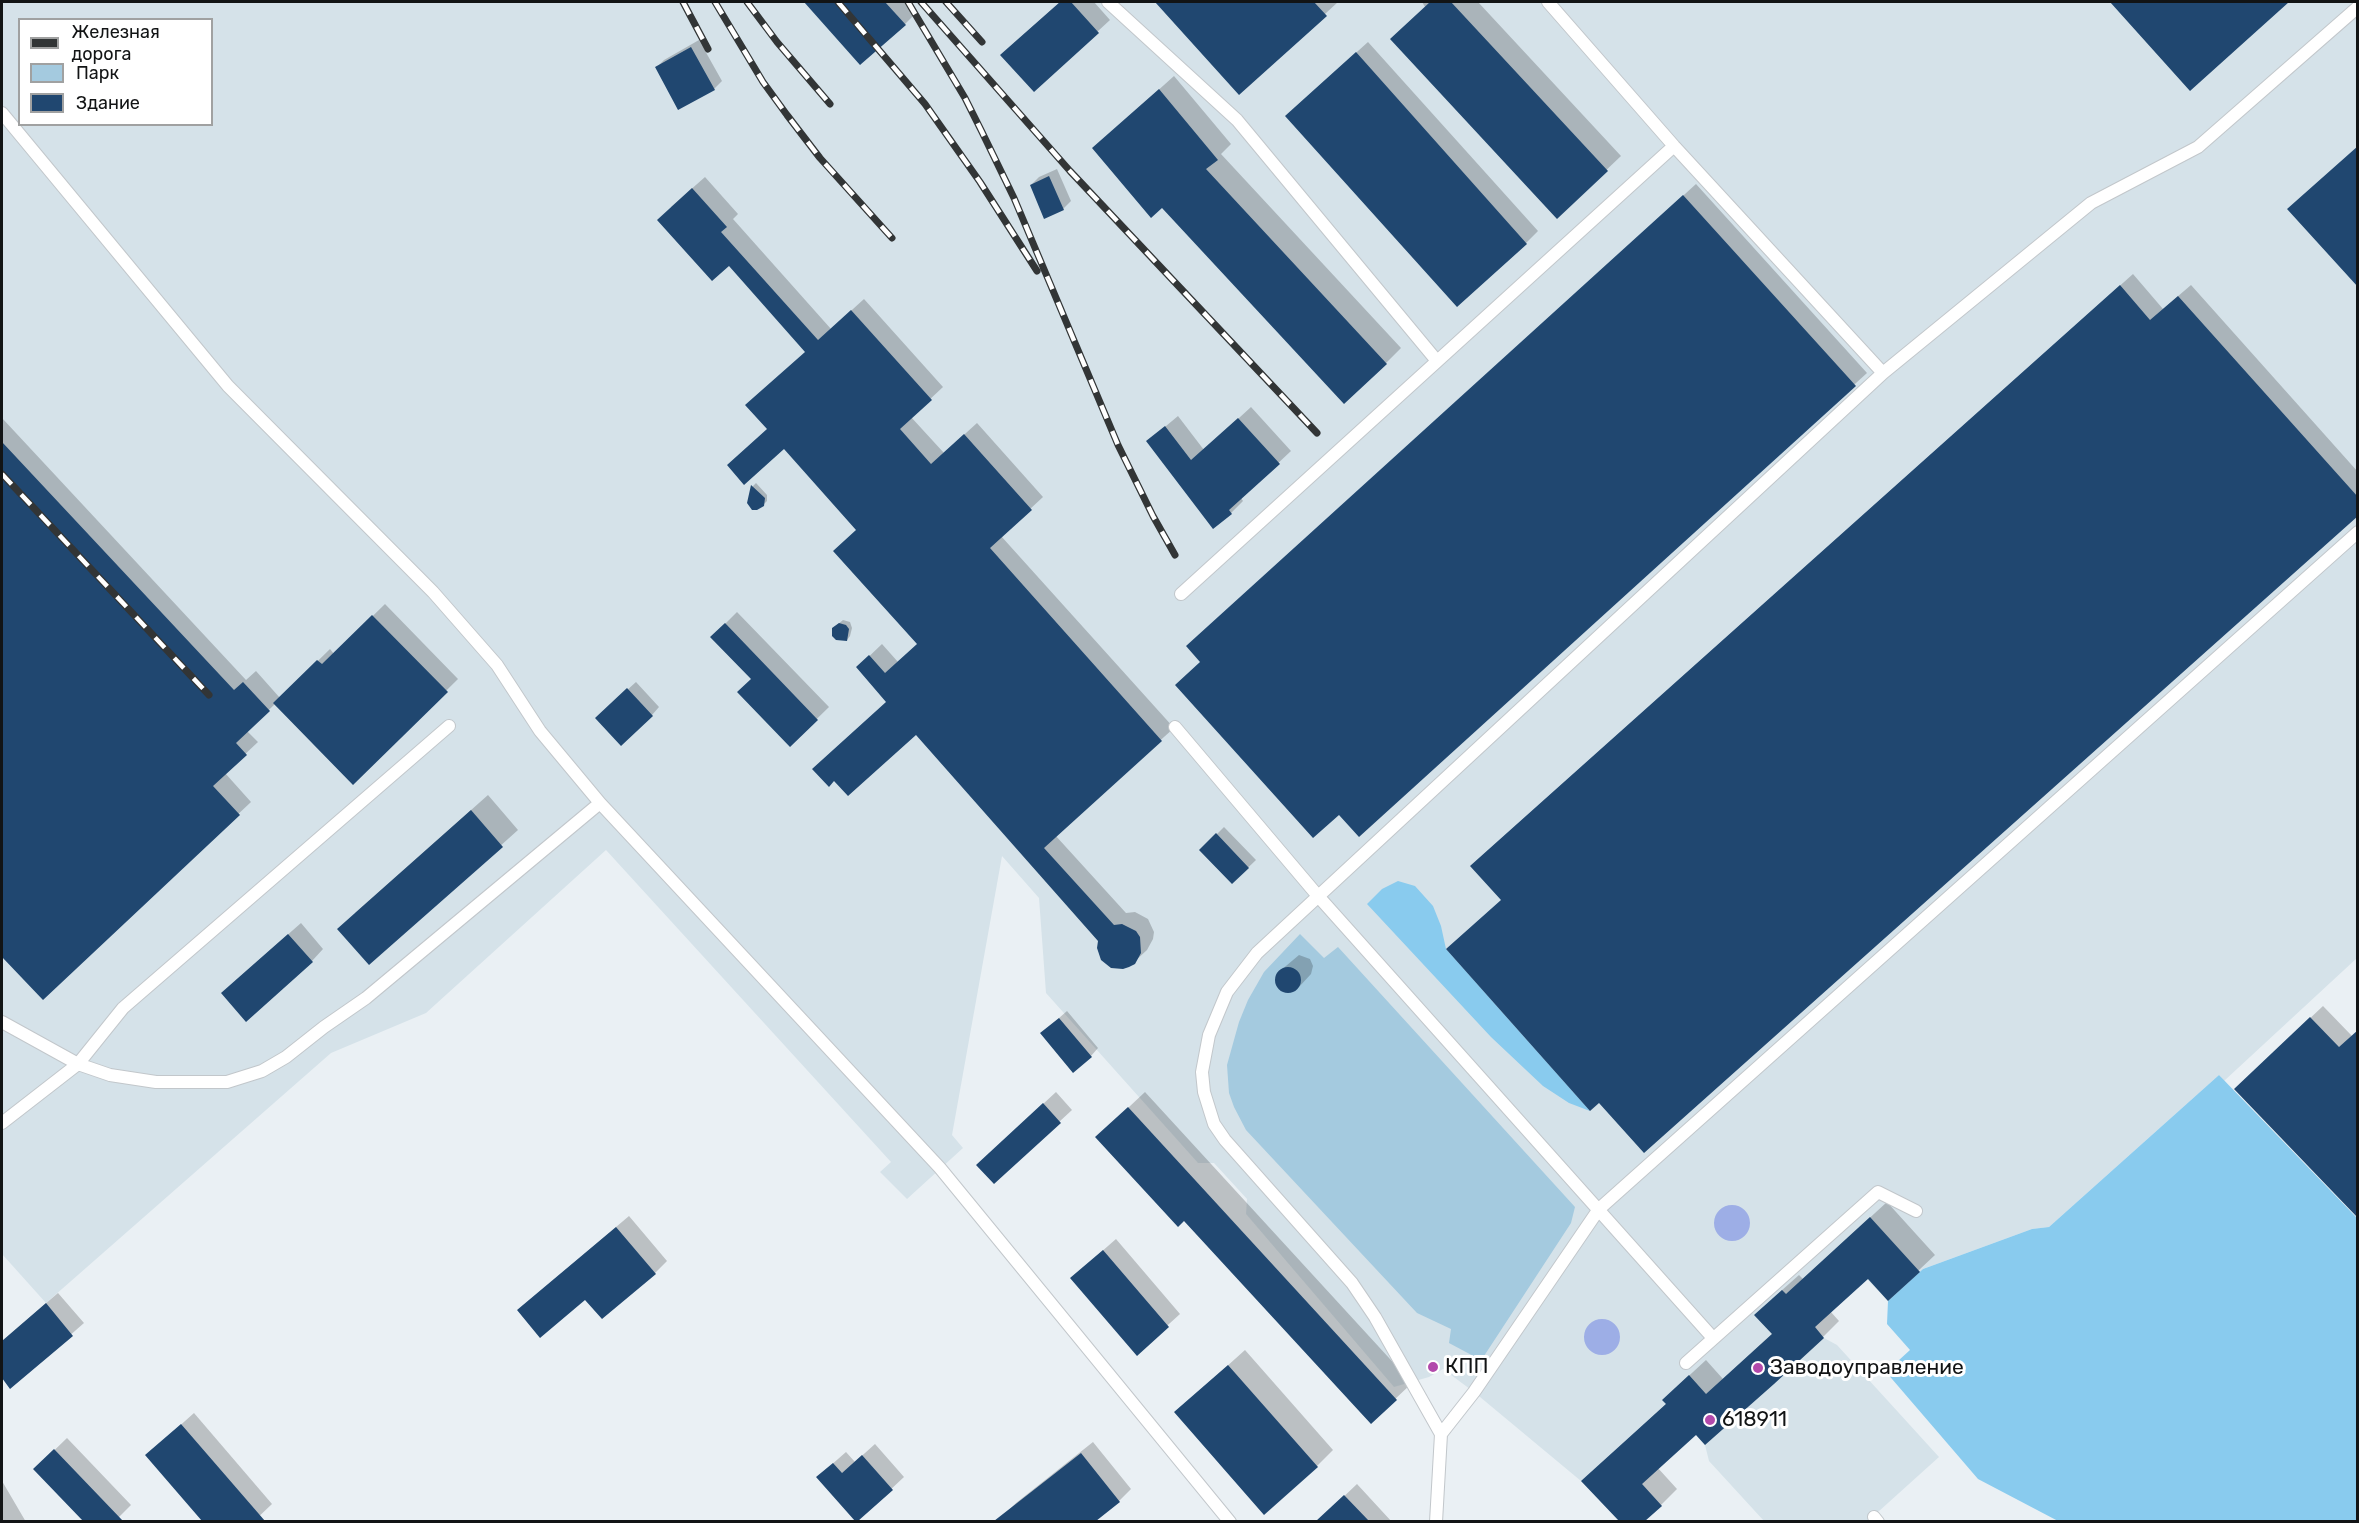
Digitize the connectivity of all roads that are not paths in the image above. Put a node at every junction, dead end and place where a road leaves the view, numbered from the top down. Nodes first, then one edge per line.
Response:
1 (1108, 2) edge
2 (1548, 2) edge
3 (2358, 7) edge
4 (2, 113) edge
5 (1674, 146) junction
6 (1437, 361) junction
7 (1883, 373) junction
8 (2358, 532) edge
9 (1181, 594) dead end
10 (449, 726) dead end
11 (1176, 727) dead end
12 (600, 803) junction
13 (1318, 896) junction
14 (2, 1022) edge
15 (78, 1064) junction
16 (2, 1123) edge
17 (1599, 1209) junction
18 (1916, 1211) dead end
19 (1713, 1338) junction
20 (1686, 1363) dead end
21 (1441, 1434) junction
22 (1230, 1521) edge
23 (1436, 1521) edge

1 - 6 lane
2 - 5 lane
3 - 7 lane
4 - 12 lane
5 - 6 lane
5 - 7 lane
6 - 9 lane
7 - 13 lane
8 - 17 lane
10 - 15 lane
11 - 13 lane
12 - 15 lane
12 - 22 lane
13 - 17 lane
13 - 21 lane
14 - 15 lane
15 - 16 lane
17 - 19 lane
17 - 21 lane
18 - 19 lane
19 - 20 lane
21 - 23 lane

